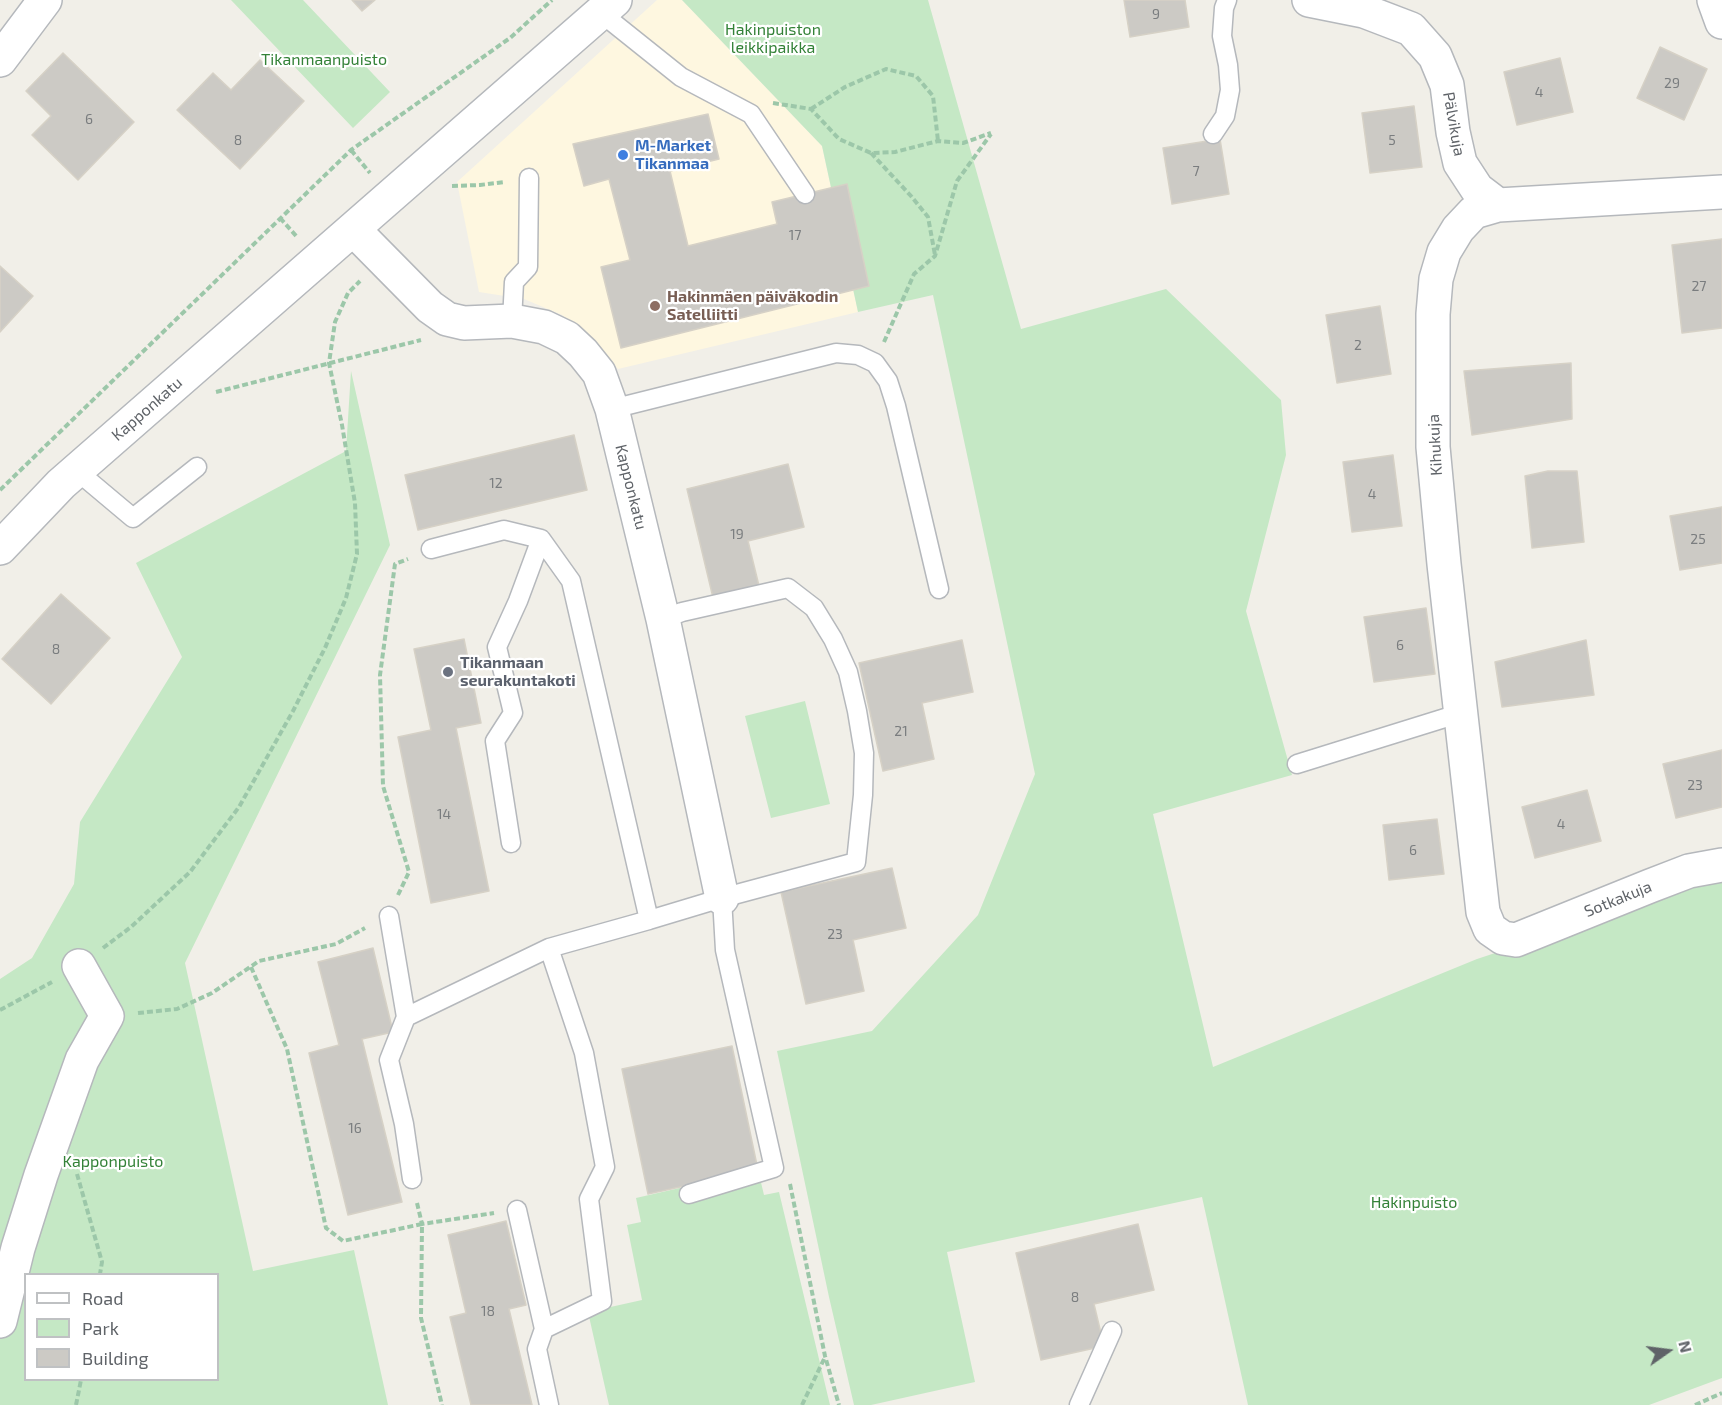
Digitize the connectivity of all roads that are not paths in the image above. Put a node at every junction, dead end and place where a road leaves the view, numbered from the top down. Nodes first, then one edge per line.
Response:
1 (45, 0) edge
2 (1227, 0) edge
3 (1309, 0) edge
4 (608, 6) edge
5 (0, 60) edge
6 (1213, 134) dead end
7 (529, 178) road end
8 (1722, 192) edge
9 (805, 194) dead end
10 (1498, 205) junction
11 (353, 229) junction
12 (512, 321) junction
13 (612, 409) junction
14 (197, 467) dead end
15 (77, 471) junction
16 (541, 539) junction
17 (0, 548) edge
18 (431, 549) road end
19 (939, 589) dead end
20 (663, 619) junction
21 (1461, 713) junction
22 (1297, 764) dead end
23 (511, 843) dead end
24 (1722, 865) edge
25 (722, 897) junction
26 (389, 916) road end
27 (649, 920) junction
28 (1516, 940) joint
29 (549, 948) junction
30 (79, 966) road end
31 (406, 1017) junction
32 (412, 1179) road end
33 (689, 1194) dead end
34 (517, 1210) road end
35 (0, 1321) edge
36 (544, 1329) junction
37 (1112, 1331) dead end
38 (549, 1405) edge
39 (1079, 1405) edge

1 - 5 street
2 - 6 lane
3 - 10 street, Pälvikuja
4 - 9 lane
4 - 11 street, Kapponkatu
7 - 12 lane
8 - 10 street
10 - 21 street, Kihukuja
11 - 12 street, Kapponkatu
11 - 15 street, Kapponkatu
12 - 13 street, Kapponkatu
13 - 19 lane
13 - 20 street, Kapponkatu
14 - 15 lane
15 - 17 street, Kapponkatu
16 - 18 lane
16 - 23 lane
16 - 27 lane
20 - 25 street, Kapponkatu
20 - 25 lane
21 - 22 lane
21 - 28 street, Kihukuja
24 - 28 street, Sotkakuja
25 - 27 lane
25 - 33 lane
26 - 31 lane
27 - 29 lane
29 - 31 lane
29 - 36 lane
30 - 35 street
31 - 32 lane
34 - 36 lane
36 - 38 lane
37 - 39 lane

